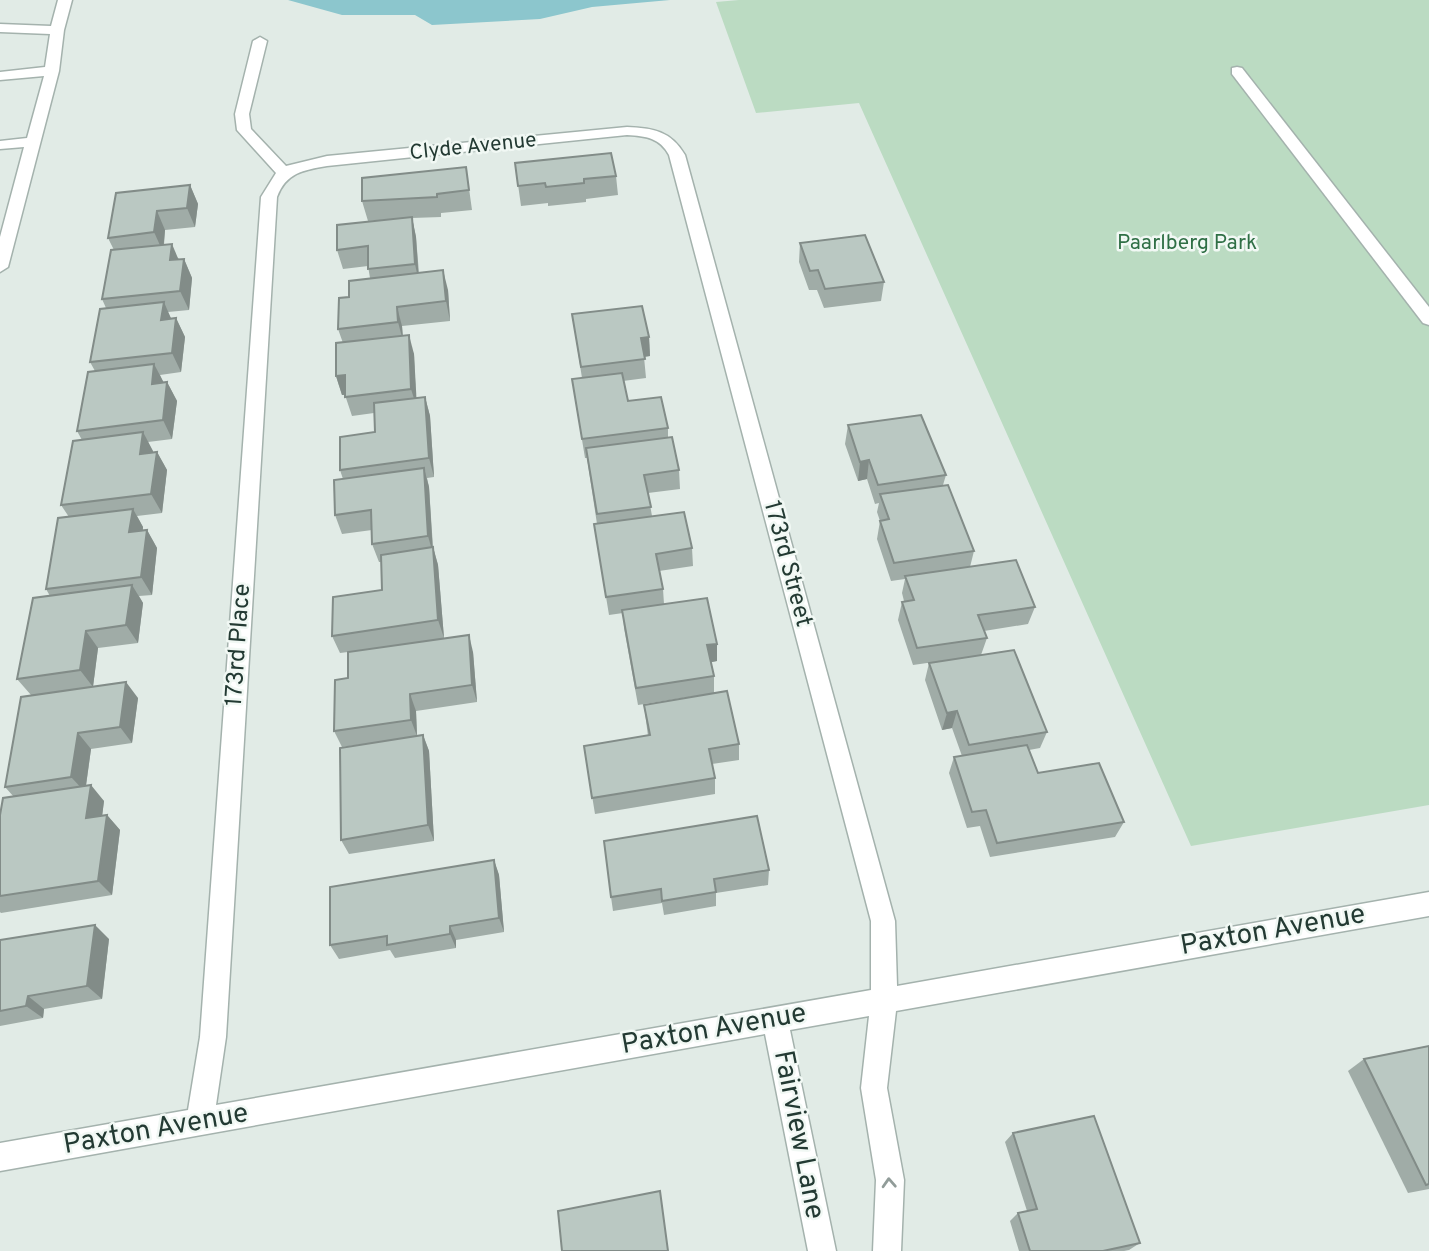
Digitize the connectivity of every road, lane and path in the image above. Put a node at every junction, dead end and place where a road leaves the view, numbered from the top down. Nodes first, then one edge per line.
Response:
1 (65, 0) edge
2 (0, 28) edge
3 (57, 30) junction
4 (260, 41) dead end
5 (52, 71) junction
6 (1237, 71) dead end
7 (0, 76) edge
8 (663, 136) joint
9 (33, 142) junction
10 (0, 145) edge
11 (284, 172) junction
12 (0, 267) edge
13 (1429, 319) edge
14 (1429, 904) edge
15 (884, 1000) junction
16 (775, 1019) junction
17 (200, 1123) junction
18 (0, 1157) edge
19 (822, 1251) edge
20 (887, 1251) edge

1 - 3 street
2 - 3 street
3 - 5 street
4 - 11 street
5 - 7 street
5 - 9 street
6 - 13 street
8 - 11 street, Clyde Avenue
8 - 15 street, 173rd Street
9 - 10 street
9 - 12 street
11 - 17 street, 173rd Place
14 - 15 street, Paxton Avenue
15 - 16 street, Paxton Avenue
20 -> 15 street
16 - 17 street, Paxton Avenue
16 - 19 street, Fairview Lane
17 - 18 street, Paxton Avenue

